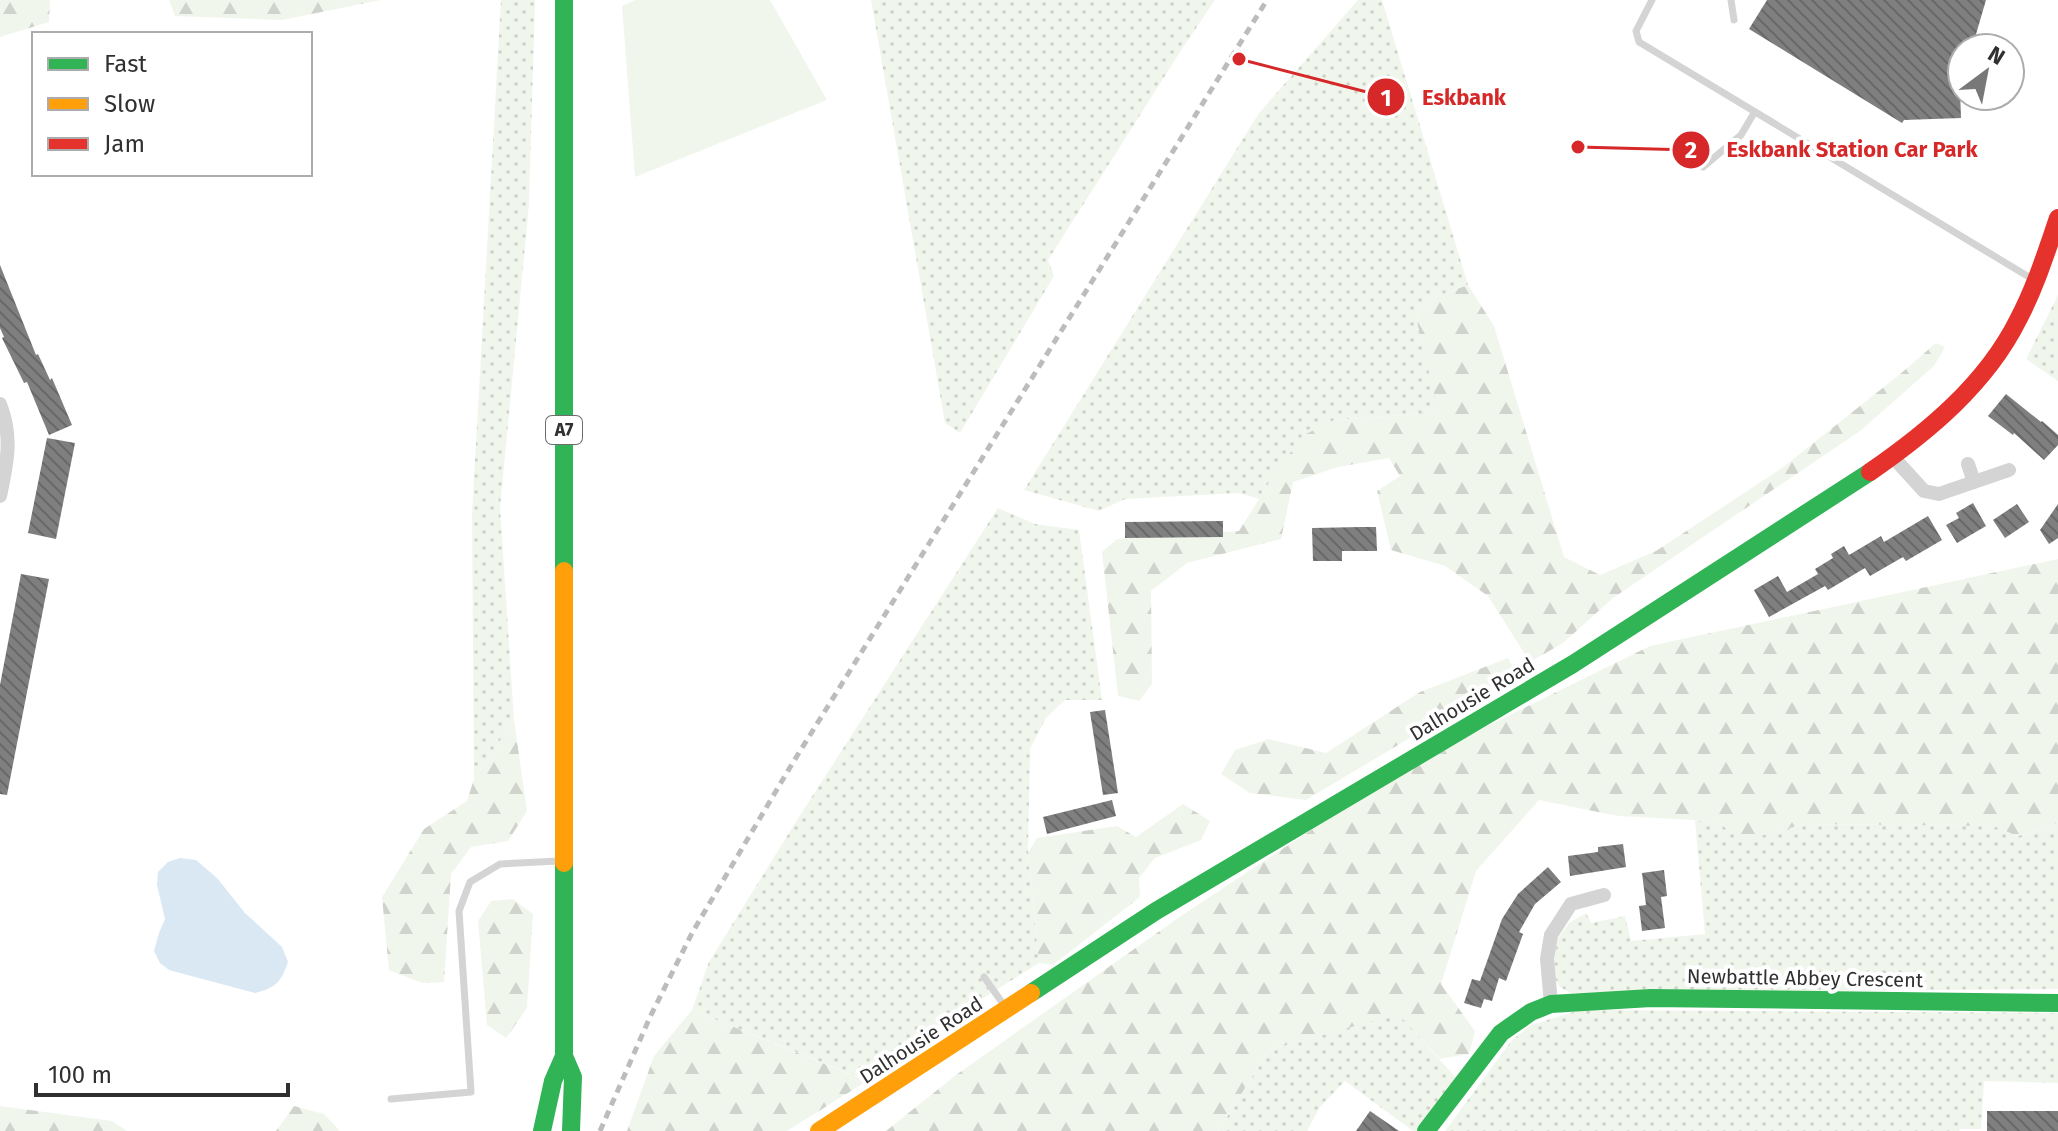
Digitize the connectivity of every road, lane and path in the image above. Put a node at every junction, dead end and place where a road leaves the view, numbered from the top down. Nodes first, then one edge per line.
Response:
1 (564, 0) edge
2 (1652, 0) edge
3 (1731, 0) edge
4 (1734, 20) dead end
5 (1754, 113) junction
6 (1673, 149) dead end
7 (2058, 218) edge
8 (2036, 281) junction
9 (0, 404) edge
10 (1893, 457) junction
11 (1968, 464) dead end
12 (2009, 470) dead end
13 (1974, 482) junction
14 (0, 496) edge
15 (565, 860) junction
16 (1604, 895) dead end
17 (984, 977) dead end
18 (2058, 1003) edge
19 (1551, 1004) junction
20 (1007, 1010) junction
21 (564, 1056) junction
22 (391, 1099) dead end
23 (542, 1131) edge
24 (571, 1131) edge
25 (819, 1131) edge
26 (1426, 1131) edge

1 - 15 main road, A7
2 - 5 lane
3 - 4 lane
5 - 6 lane
5 - 8 lane
7 - 8 main road, Dalhousie Road
8 - 10 main road, Dalhousie Road
9 - 14 street
10 - 13 street
10 - 20 main road, Dalhousie Road
11 - 13 street
12 - 13 street
15 - 21 main road, A7
15 - 22 lane
16 - 19 street
17 - 20 lane
18 - 19 main road, Newbattle Abbey Crescent
19 - 26 main road, Newbattle Abbey Crescent
20 - 25 main road, Dalhousie Road
21 - 23 main road, A7
21 - 24 main road, A7

